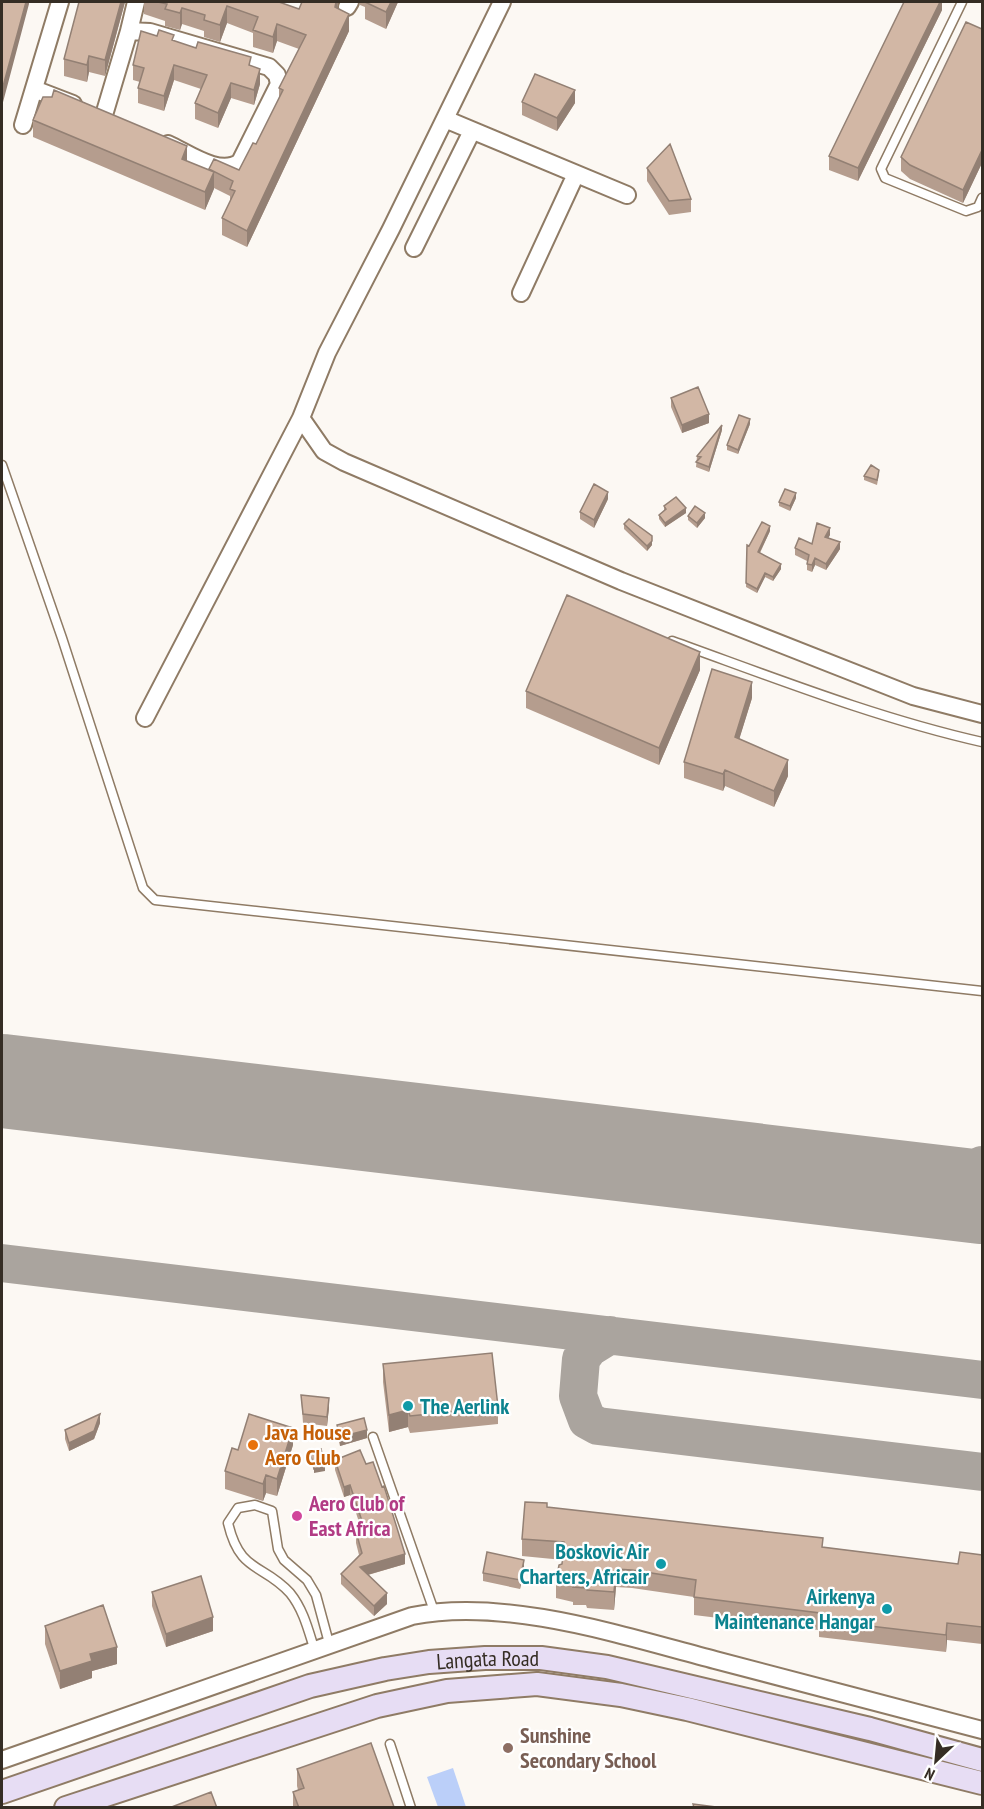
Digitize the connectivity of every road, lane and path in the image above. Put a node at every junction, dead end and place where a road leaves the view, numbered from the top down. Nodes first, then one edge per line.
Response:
1 (60, 2) edge
2 (136, 2) edge
3 (502, 2) edge
4 (962, 2) edge
5 (129, 31) junction
6 (34, 89) junction
7 (445, 119) junction
8 (23, 125) dead end
9 (471, 131) junction
10 (157, 139) edge
11 (576, 174) junction
12 (627, 195) dead end
13 (982, 198) edge
14 (414, 248) dead end
15 (521, 293) dead end
16 (301, 418) junction
17 (2, 465) edge
18 (657, 636) edge
19 (982, 714) edge
20 (145, 718) dead end
21 (982, 742) edge
22 (982, 992) edge
23 (373, 1437) dead end
24 (434, 1611) junction
25 (322, 1646) junction
26 (982, 1730) edge
27 (390, 1744) dead end
28 (2, 1760) edge
29 (982, 1760) edge
30 (982, 1783) edge
31 (2, 1792) edge
32 (66, 1808) edge
33 (411, 1808) edge

1 - 6 street
2 - 5 street
3 - 7 street
4 - 13 lane
5 - 6 street
5 - 10 street
6 - 8 street
7 - 9 street
7 - 16 street
9 - 11 street
9 - 14 street
11 - 12 street
11 - 15 street
16 - 19 street
16 - 20 street
17 - 22 lane
18 - 21 lane
23 - 24 lane
24 - 25 street
24 - 26 street
25 - 25 lane
25 - 28 street
27 - 33 lane
29 - 31 main road, Langata Road
30 - 32 main road, Langata Road

